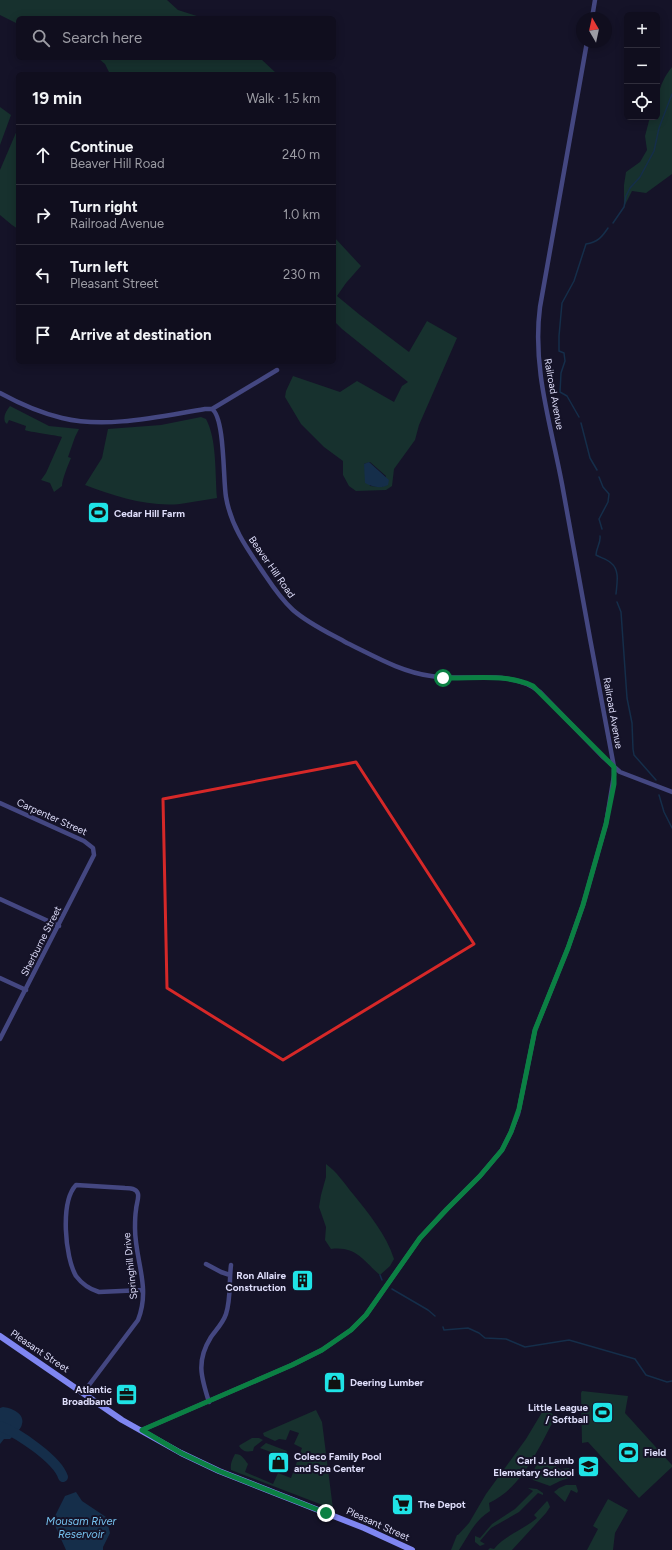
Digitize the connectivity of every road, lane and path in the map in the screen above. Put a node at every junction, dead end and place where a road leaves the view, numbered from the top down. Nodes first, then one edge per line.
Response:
1 (595, 0) edge
2 (593, 12) edge
3 (587, 48) edge
4 (277, 370) dead end
5 (0, 393) edge
6 (212, 409) junction
7 (614, 767) junction
8 (672, 792) edge
9 (0, 803) edge
10 (94, 851) joint
11 (0, 899) edge
12 (59, 926) junction
13 (0, 978) edge
14 (26, 990) junction
15 (0, 1039) edge
16 (206, 1264) dead end
17 (231, 1265) dead end
18 (230, 1275) junction
19 (144, 1290) junction
20 (0, 1336) edge
21 (84, 1393) junction
22 (209, 1402) junction
23 (142, 1430) junction
24 (412, 1550) edge

1 - 2 street
3 - 7 street, Railroad Avenue
4 - 6 street
5 - 6 street
6 - 7 street, Beaver Hill Road
7 - 8 street, Beaver Hill Road
7 - 22 street, Railroad Avenue
9 - 10 street, Carpenter Street
10 - 12 street, Sherburne Street
11 - 12 street
12 - 14 street, Sherburne Street
13 - 14 street
14 - 15 street, Sherburne Street
16 - 18 street
17 - 18 street
18 - 22 street
19 - 19 street, Springhill Drive
19 - 21 street, Springhill Drive
20 - 21 main road, Pleasant Street
21 - 23 main road, Pleasant Street
22 - 23 street, Railroad Avenue
23 - 24 main road, Pleasant Street

